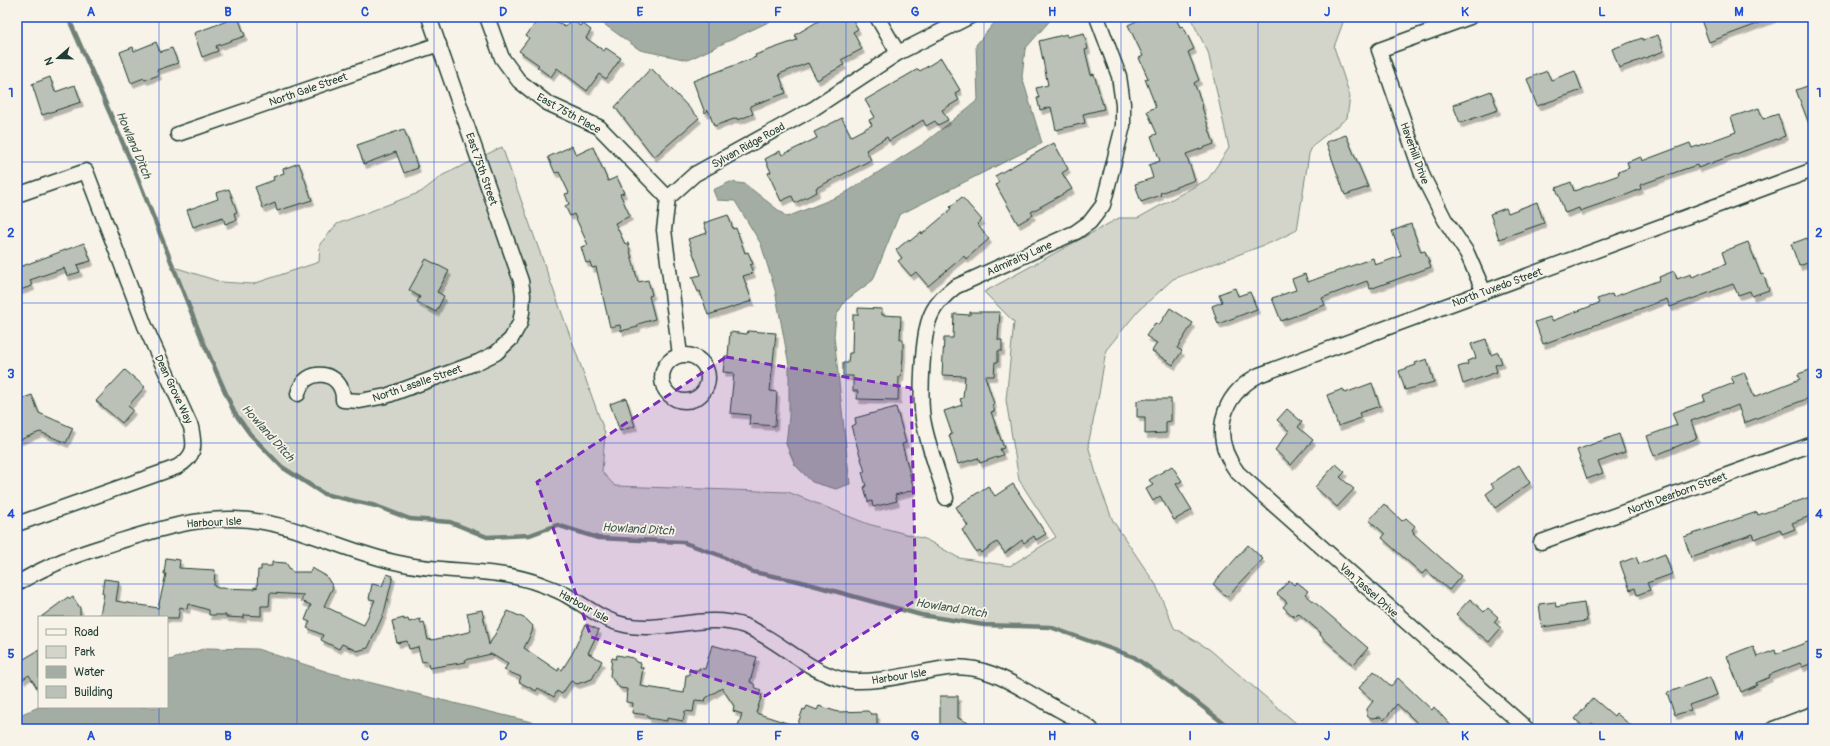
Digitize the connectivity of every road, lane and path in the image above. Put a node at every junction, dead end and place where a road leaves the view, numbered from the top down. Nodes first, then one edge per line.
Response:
1 (429, 17) edge
2 (487, 17) edge
3 (877, 17) edge
4 (969, 17) edge
5 (1097, 17) edge
6 (1470, 17) edge
7 (439, 44) junction
8 (898, 53) junction
9 (178, 134) dead end
10 (1813, 170) edge
11 (17, 195) edge
12 (668, 198) junction
13 (1484, 292) junction
14 (520, 323) joint
15 (680, 355) dead end
16 (298, 394) dead end
17 (1223, 443) joint
18 (1813, 444) edge
19 (946, 498) dead end
20 (17, 524) edge
21 (1541, 542) dead end
22 (17, 583) edge
23 (1813, 714) edge
24 (1091, 729) edge
25 (1527, 729) edge
26 (1773, 729) edge

1 - 7 street, East 75th Street
2 - 12 street, East 75th Place
3 - 8 street
4 - 8 street, Sylvan Ridge Road
5 - 19 street, Admiralty Lane
6 - 13 street, Haverhill Drive
7 - 9 street, North Gale Street
7 - 14 street, East 75th Street
8 - 12 street, Sylvan Ridge Road
10 - 13 street, North Tuxedo Street
11 - 20 street, Dean Grove Way
12 - 15 street
13 - 17 street, North Tuxedo Street
14 - 16 street, North Lasalle Street
17 - 25 street, Van Tassel Drive
18 - 21 street, North Dearborn Street
22 - 24 street, Harbour Isle
23 - 26 street

